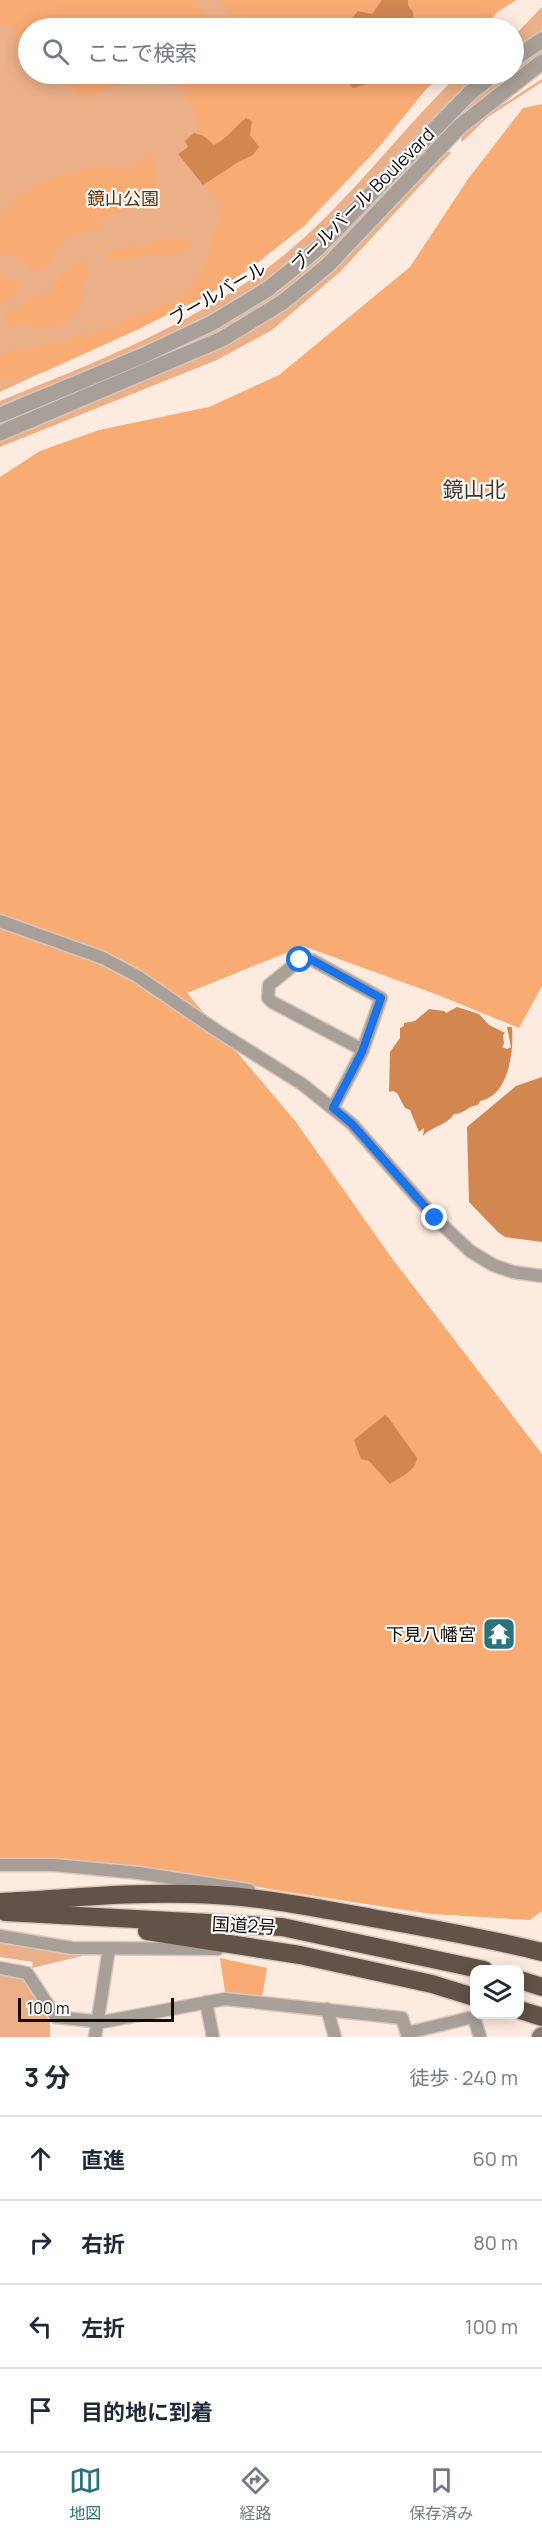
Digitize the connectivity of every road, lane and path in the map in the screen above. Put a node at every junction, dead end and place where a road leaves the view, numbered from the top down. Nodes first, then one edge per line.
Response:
1 (542, 40) edge
2 (524, 52) edge
3 (542, 62) edge
4 (524, 76) edge
5 (481, 84) edge
6 (514, 84) edge
7 (0, 415) edge
8 (0, 433) edge
9 (0, 921) edge
10 (363, 1050) junction
11 (333, 1108) junction
12 (542, 1276) edge
13 (0, 1865) edge
14 (271, 1901) junction
15 (0, 1902) edge
16 (0, 1912) edge
17 (0, 1918) edge
18 (0, 1936) edge
19 (109, 1949) junction
20 (542, 1952) edge
21 (300, 1955) junction
22 (470, 1967) edge
23 (0, 1968) edge
24 (524, 1982) edge
25 (542, 1987) edge
26 (470, 1996) edge
27 (206, 2002) junction
28 (327, 2009) junction
29 (524, 2012) edge
30 (542, 2017) edge
31 (96, 2022) junction
32 (407, 2035) edge
33 (95, 2037) edge
34 (213, 2037) edge
35 (335, 2037) edge
36 (480, 2037) edge

1 - 2 street
3 - 4 street, ブールバール Boulevard
5 - 7 street, ブールバール
6 - 8 street, ブールバール Boulevard
9 - 11 street
10 - 10 street
10 - 11 street
11 - 12 street
13 - 14 street
14 - 15 highway
14 - 20 highway
16 - 22 highway, 国道2号
17 - 21 highway
18 - 19 street
19 - 21 street
19 - 31 street
21 - 26 highway
23 - 31 street
24 - 25 highway
27 - 28 street
27 - 31 street
27 - 34 street
28 - 32 street
28 - 35 street
29 - 30 highway
31 - 33 street
32 - 36 street

